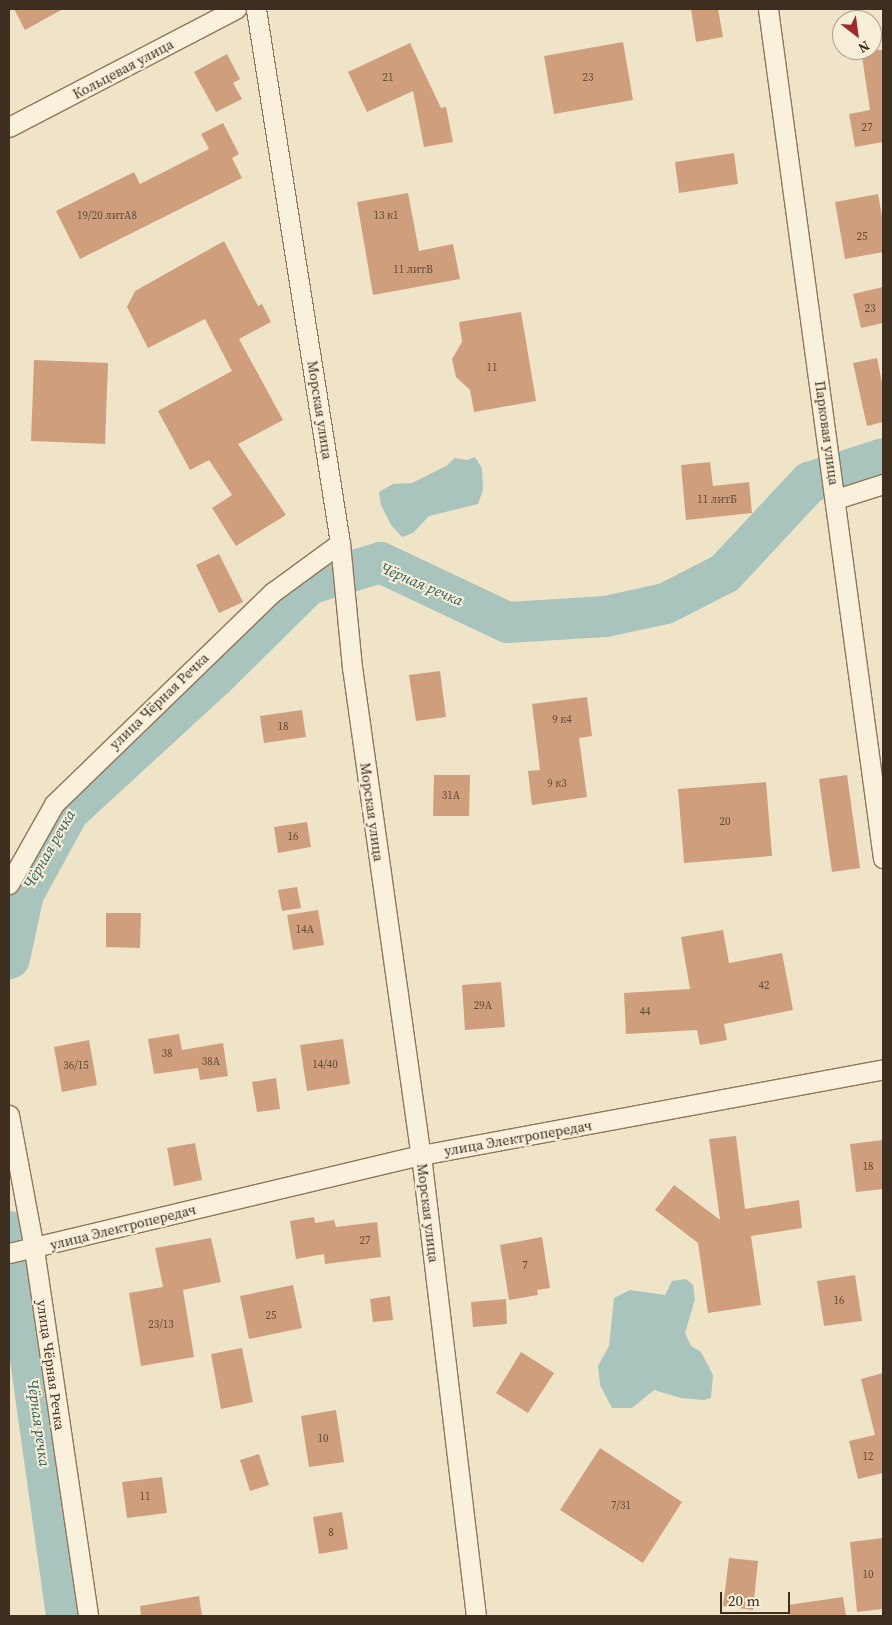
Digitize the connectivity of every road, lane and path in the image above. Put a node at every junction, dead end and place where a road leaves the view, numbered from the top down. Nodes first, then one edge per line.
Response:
1 (236, 9) edge
2 (256, 9) edge
3 (768, 9) edge
4 (9, 127) edge
5 (883, 484) edge
6 (835, 495) junction
7 (340, 548) junction
8 (883, 858) edge
9 (9, 884) edge
10 (883, 1070) edge
11 (9, 1115) edge
12 (421, 1155) junction
13 (34, 1249) junction
14 (9, 1253) edge
15 (88, 1616) edge
16 (476, 1616) edge

1 - 4 street, Кольцевая улица
2 - 7 street, Морская улица
3 - 6 street, Парковая улица
5 - 6 street
6 - 8 street, Парковая улица
7 - 9 street, улица Чёрная Речка
7 - 12 street, Морская улица
10 - 12 street, улица Электропередач
11 - 13 street, улица Чёрная Речка
12 - 13 street, улица Электропередач
12 - 16 street, Морская улица
13 - 14 street, улица Электропередач
13 - 15 street, улица Чёрная Речка

